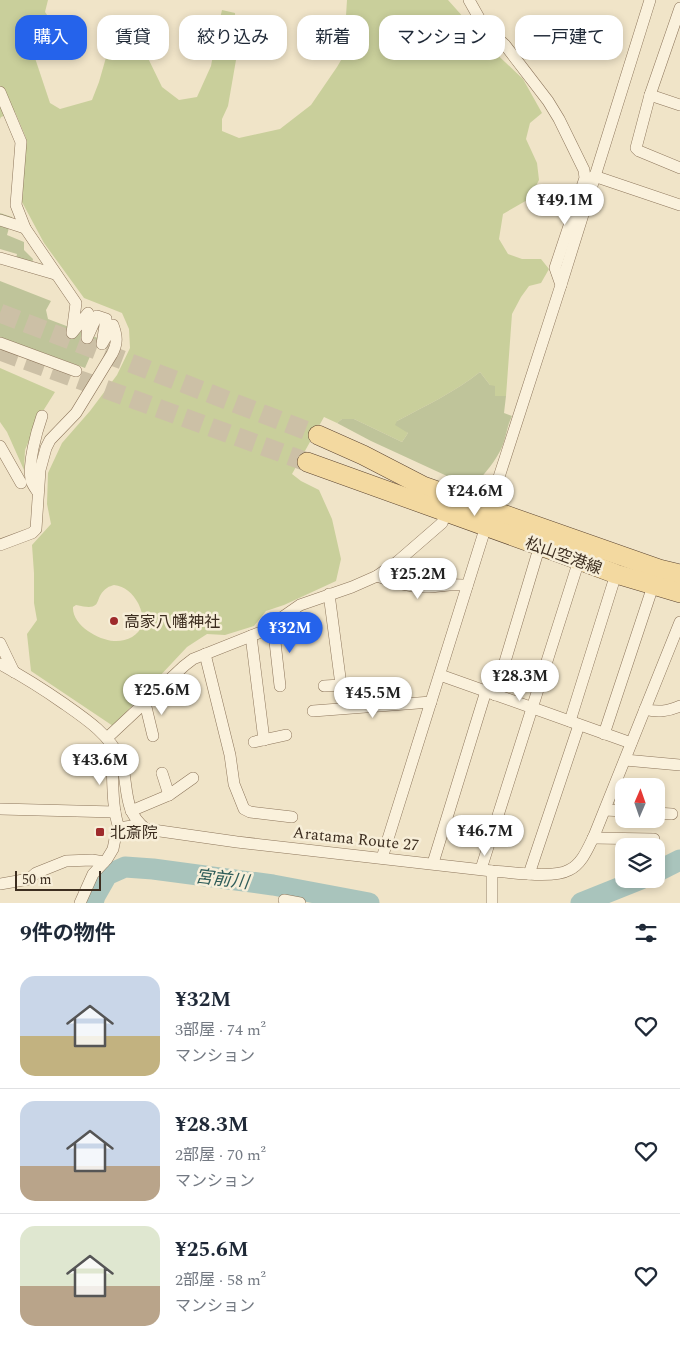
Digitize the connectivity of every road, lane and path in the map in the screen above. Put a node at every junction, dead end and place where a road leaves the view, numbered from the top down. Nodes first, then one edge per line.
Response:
1 (469, 0) edge
2 (650, 0) edge
3 (680, 8) edge
4 (669, 42) junction
5 (680, 46) edge
6 (0, 92) edge
7 (650, 95) junction
8 (680, 106) edge
9 (680, 168) edge
10 (594, 176) junction
11 (679, 202) edge
12 (0, 220) edge
13 (24, 228) junction
14 (0, 258) edge
15 (55, 274) junction
16 (561, 284) junction
17 (0, 344) edge
18 (76, 371) dead end
19 (42, 416) dead end
20 (318, 435) tunnel mouth
21 (0, 446) edge
22 (307, 462) tunnel mouth
23 (21, 483) dead end
24 (38, 493) junction
25 (446, 512) junction
26 (488, 518) junction
27 (0, 546) edge
28 (540, 546) junction
29 (582, 552) junction
30 (616, 574) junction
31 (680, 574) edge
32 (377, 576) junction
33 (467, 586) junction
34 (654, 586) junction
35 (680, 593) edge
36 (329, 594) junction
37 (680, 622) edge
38 (273, 624) junction
39 (252, 636) junction
40 (0, 643) edge
41 (205, 654) junction
42 (0, 664) edge
43 (14, 672) junction
44 (440, 675) junction
45 (280, 686) dead end
46 (324, 686) dead end
47 (490, 693) junction
48 (431, 702) junction
49 (144, 703) junction
50 (680, 706) edge
51 (532, 708) junction
52 (645, 710) junction
53 (313, 711) dead end
54 (574, 723) junction
55 (604, 734) junction
56 (286, 735) dead end
57 (154, 736) dead end
58 (107, 738) junction
59 (631, 743) junction
60 (118, 753) junction
61 (625, 760) junction
62 (680, 765) edge
63 (162, 773) dead end
64 (193, 778) dead end
65 (168, 795) junction
66 (0, 809) edge
67 (605, 810) junction
68 (131, 811) junction
69 (615, 811) edge
70 (115, 812) junction
71 (665, 814) edge
72 (672, 814) dead end
73 (292, 817) dead end
74 (138, 823) junction
75 (119, 828) junction
76 (593, 838) junction
77 (615, 838) edge
78 (382, 858) junction
79 (104, 862) junction
80 (433, 863) junction
81 (486, 870) junction
82 (529, 874) junction
83 (0, 884) edge
84 (284, 900) dead end
85 (80, 903) edge
86 (300, 903) edge
87 (492, 903) edge

1 - 16 street
2 - 10 street
3 - 4 street
4 - 5 street
4 - 7 street
6 - 13 street
7 - 8 street
7 - 9 street
10 - 11 street
10 - 16 street
12 - 13 street
13 - 15 street
14 - 15 street
15 - 24 street
16 - 26 street
17 - 18 street
19 - 24 street
20 - 26 main road, 松山空港線
21 - 23 street
22 - 25 main road, 松山空港線
24 - 27 street
25 - 26 main road, 松山空港線
25 - 32 street
26 - 28 main road, 松山空港線
26 - 29 main road, 松山空港線
26 - 33 street
28 - 29 main road, 松山空港線
28 - 47 street
29 - 30 main road, 松山空港線
29 - 31 main road, 松山空港線
29 - 51 street
30 - 34 main road, 松山空港線
30 - 54 street
32 - 33 street
32 - 36 street
33 - 44 street
34 - 35 main road, 松山空港線
34 - 55 street
36 - 38 street
36 - 46 street
37 - 52 street, Aratama Route 27
38 - 39 street
38 - 45 street
39 - 41 street
39 - 56 street
40 - 43 street
41 - 49 street
41 - 73 street
42 - 43 street
43 - 58 street
44 - 47 street
44 - 48 street
47 - 51 street
47 - 80 street
48 - 53 street
48 - 78 street
49 - 57 street
49 - 58 street
50 - 52 street
51 - 54 street
51 - 81 street
52 - 59 street, Aratama Route 27
54 - 55 street
54 - 82 street
55 - 59 street
58 - 60 street
59 - 61 street, Aratama Route 27
60 - 68 street
60 - 70 street
61 - 62 street
61 - 67 street, Aratama Route 27
63 - 65 street
64 - 65 street
65 - 68 street
66 - 70 street
67 - 69 street
67 - 76 street, Aratama Route 27
68 - 74 street
70 - 75 street
71 - 72 street
74 - 75 street
74 - 78 street, Aratama Route 27
75 - 79 street
76 - 77 street
76 - 82 street, Aratama Route 27
78 - 80 street, Aratama Route 27
79 - 83 street
79 - 85 street
80 - 81 street, Aratama Route 27
81 - 82 street, Aratama Route 27
81 - 87 street
84 - 86 street

